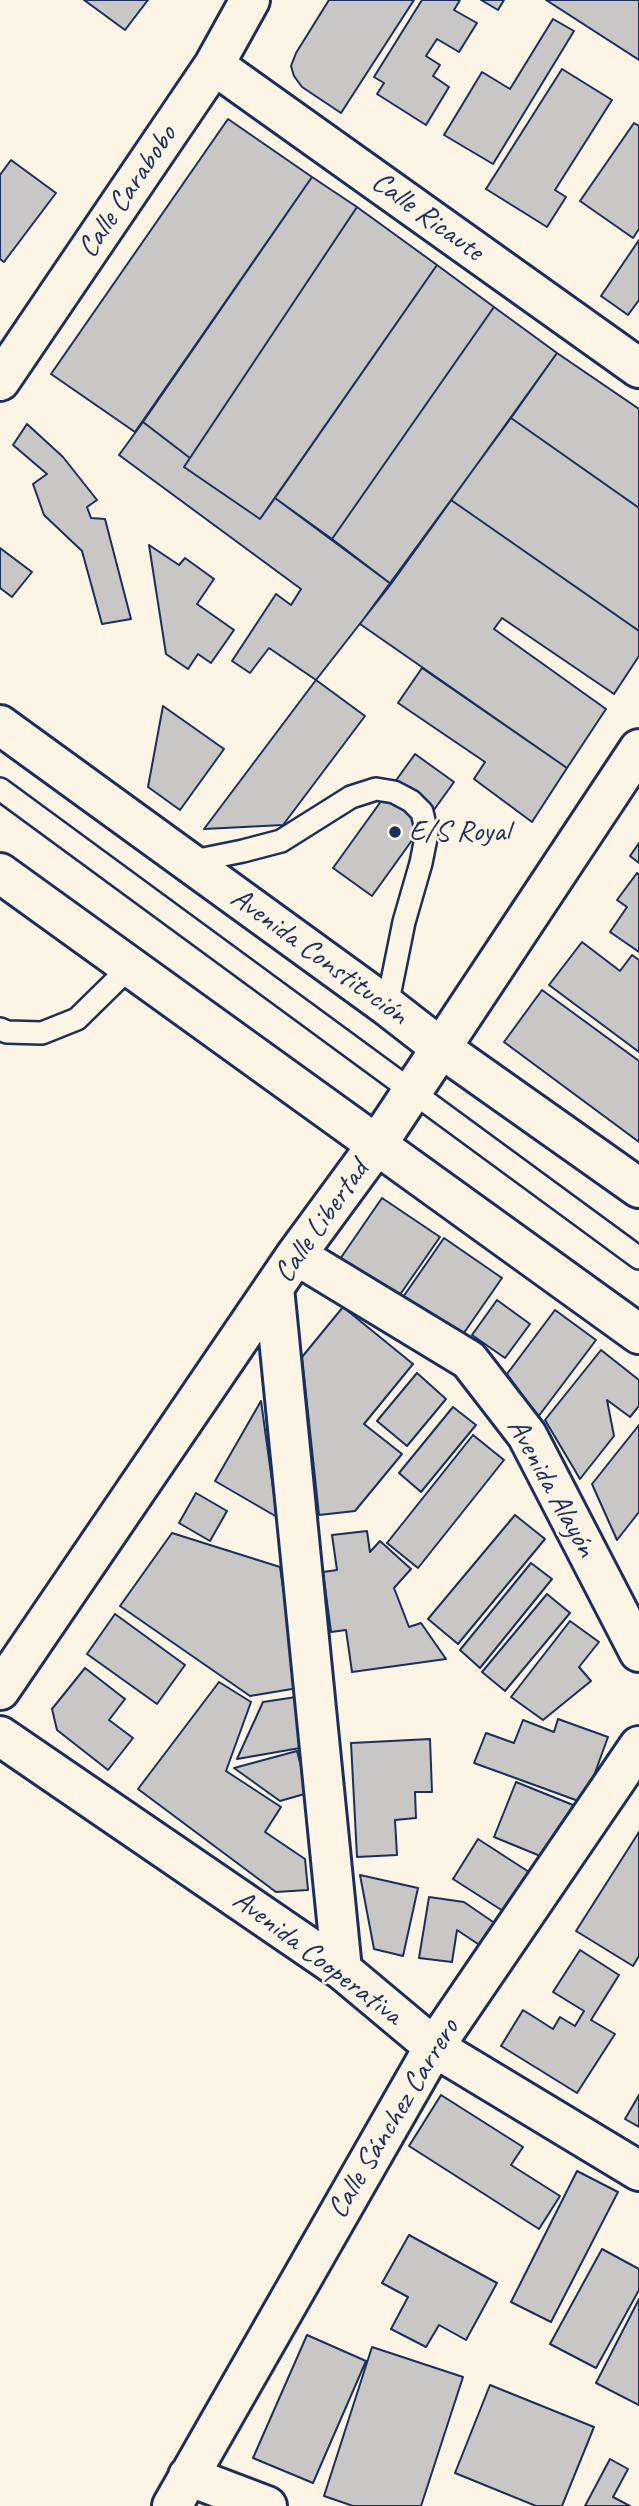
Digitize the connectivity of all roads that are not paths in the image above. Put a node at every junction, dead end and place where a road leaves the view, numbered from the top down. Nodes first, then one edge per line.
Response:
1 (250, 0) edge
2 (214, 65) junction
3 (639, 368) edge
4 (0, 381) edge
5 (0, 725) edge
6 (639, 749) edge
7 (0, 789) edge
8 (189, 862) junction
9 (0, 873) edge
10 (129, 968) junction
11 (387, 1006) junction
12 (0, 1029) edge
13 (441, 1048) junction
14 (412, 1091) junction
15 (376, 1146) junction
16 (639, 1188) edge
17 (296, 1255) junction
18 (639, 1258) edge
19 (274, 1288) junction
20 (639, 1334) edge
21 (639, 1652) edge
22 (0, 1690) edge
23 (0, 1736) edge
24 (639, 1746) edge
25 (342, 1970) junction
26 (434, 2047) junction
27 (639, 2171) edge
28 (180, 2491) edge
29 (267, 2506) edge

1 - 2 street, Calle Carabobo
2 - 3 street, Calle Ricaute
2 - 4 street, Calle Carabobo
5 - 8 street, Avenida Constitución
6 - 13 street, Calle Libertad
7 - 14 lane
8 - 11 street, Avenida Constitución
8 - 11 lane
9 - 10 street
10 - 12 lane
10 - 15 street
11 - 13 street, Avenida Constitución
13 - 14 street, Calle Libertad
13 - 16 street, Avenida Constitución
14 - 15 street, Calle Libertad
14 - 18 lane
15 - 17 street, Calle Libertad
15 - 20 street
17 - 19 street, Calle Libertad
17 - 21 street, Avenida Alayón
19 - 22 street, Calle Libertad
19 - 25 street
23 - 25 street, Avenida Cooperativa
24 - 26 street, Calle Sánchez Carrero
25 - 26 street, Avenida Cooperativa
26 - 27 street, Avenida Cooperativa
26 - 28 street, Calle Sánchez Carrero
28 - 29 street

